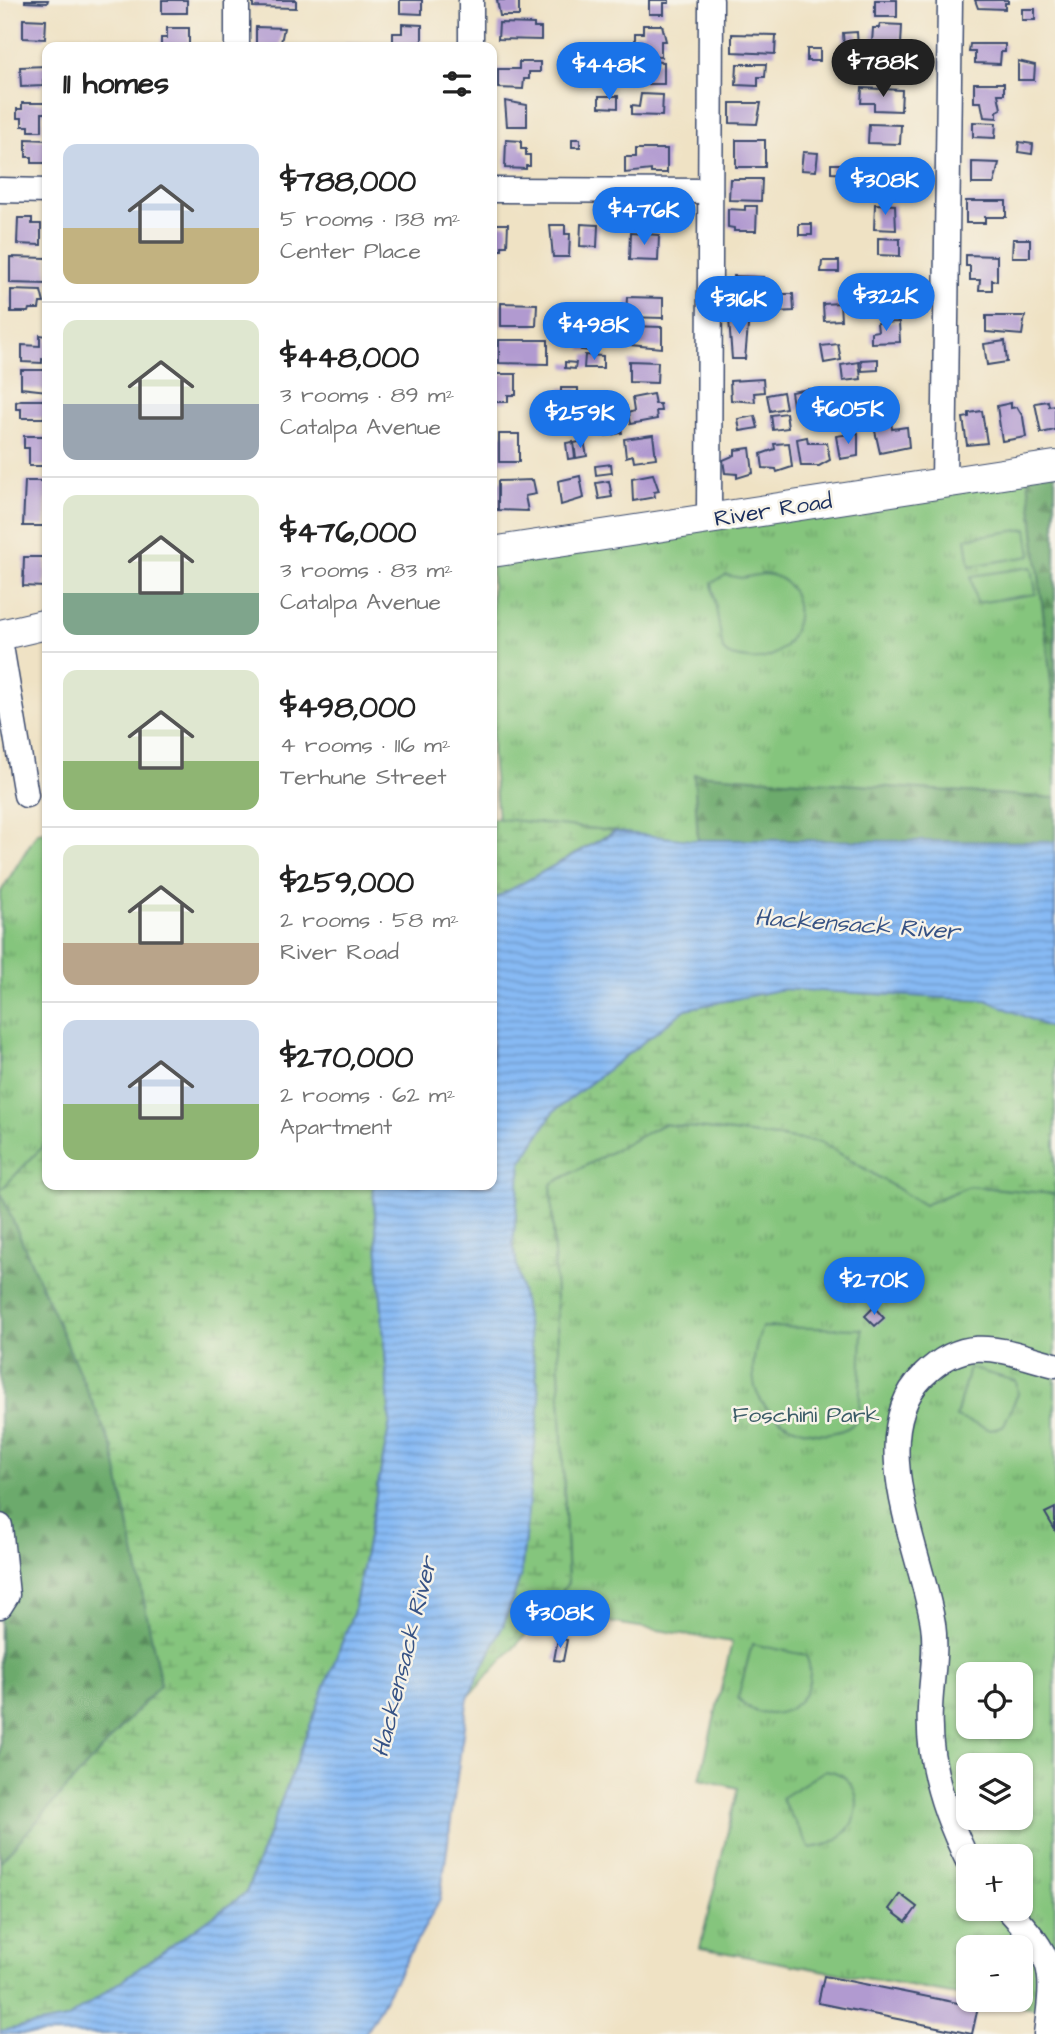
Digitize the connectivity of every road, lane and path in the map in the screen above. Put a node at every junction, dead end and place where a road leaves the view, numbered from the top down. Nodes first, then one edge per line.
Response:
1 (237, 0) edge
2 (471, 0) edge
3 (711, 0) edge
4 (950, 0) edge
5 (237, 42) edge
6 (471, 42) edge
7 (0, 190) edge
8 (497, 190) edge
9 (42, 191) edge
10 (710, 191) junction
11 (1055, 466) edge
12 (944, 483) junction
13 (709, 519) junction
14 (497, 551) edge
15 (42, 625) edge
16 (0, 638) edge
17 (26, 795) dead end
18 (1055, 1365) edge
19 (0, 1526) edge
20 (0, 1606) edge
21 (961, 1844) edge
22 (1019, 1921) edge
23 (1048, 2027) edge

1 - 5 street
2 - 6 street
3 - 10 street
4 - 12 street
7 - 9 street
8 - 10 street
10 - 13 street
11 - 12 main road, River Road
12 - 13 main road, River Road
13 - 14 main road, River Road
15 - 16 main road
16 - 17 street
18 - 21 street
19 - 20 street
22 - 23 street

